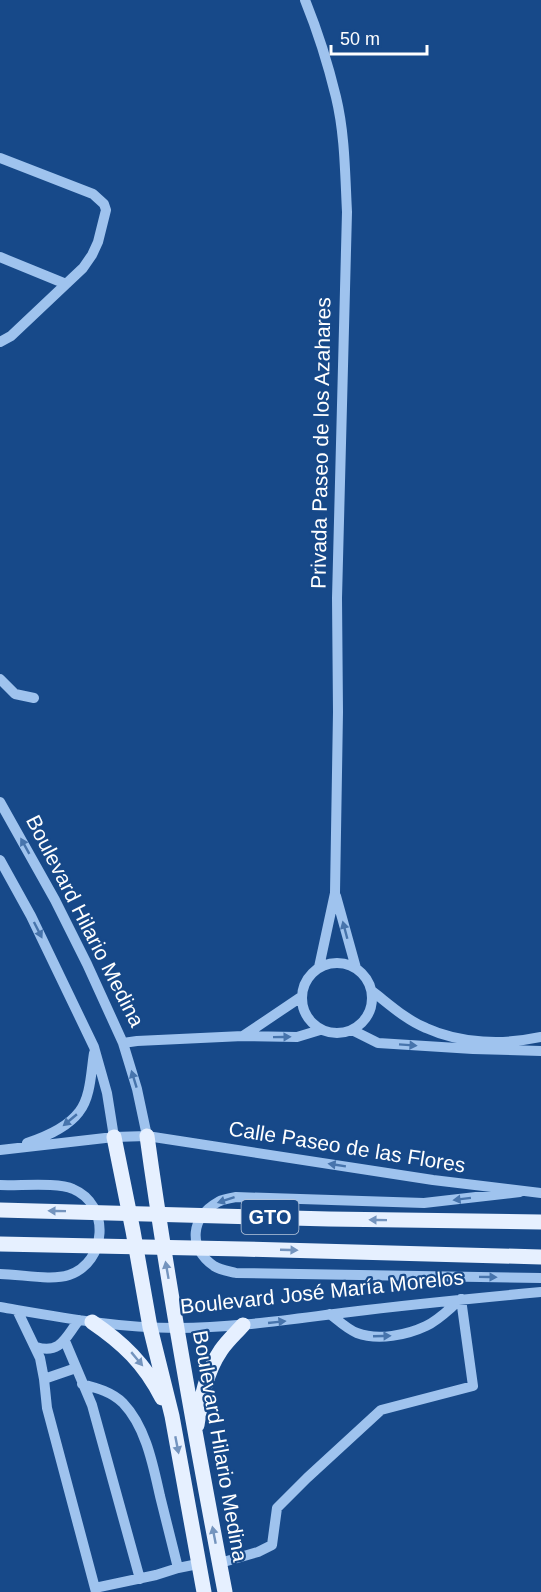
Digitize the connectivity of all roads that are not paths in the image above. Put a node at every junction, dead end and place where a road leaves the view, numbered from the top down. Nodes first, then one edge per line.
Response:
1 (305, 0) edge
2 (0, 158) edge
3 (0, 257) edge
4 (66, 284) junction
5 (0, 342) edge
6 (0, 679) edge
7 (34, 698) dead end
8 (0, 802) edge
9 (0, 860) edge
10 (335, 893) junction
11 (319, 967) junction
12 (356, 968) junction
13 (372, 990) junction
14 (301, 997) junction
15 (320, 1030) junction
16 (352, 1030) junction
17 (243, 1036) junction
18 (541, 1037) edge
19 (123, 1043) junction
20 (94, 1047) junction
21 (541, 1051) edge
22 (147, 1136) junction
23 (114, 1137) junction
24 (4, 1150) edge
25 (0, 1185) edge
26 (520, 1192) junction
27 (541, 1194) edge
28 (0, 1210) edge
29 (541, 1222) edge
30 (0, 1244) edge
31 (541, 1257) edge
32 (0, 1274) edge
33 (541, 1278) edge
34 (541, 1292) edge
35 (460, 1299) junction
36 (0, 1307) edge
37 (17, 1310) junction
38 (330, 1314) junction
39 (86, 1321) junction
40 (243, 1325) junction
41 (150, 1327) junction
42 (177, 1328) junction
43 (65, 1341) junction
44 (36, 1347) junction
45 (76, 1368) junction
46 (44, 1379) junction
47 (82, 1384) junction
48 (172, 1416) junction
49 (195, 1437) junction
50 (220, 1563) junction
51 (198, 1564) junction
52 (178, 1568) junction
53 (140, 1579) junction
54 (95, 1590) edge
55 (204, 1592) edge
56 (225, 1592) edge

1 - 10 street, Privada Paseo de los Azahares
2 - 4 street
3 - 4 street
4 - 5 street
6 - 7 street
19 -> 8 street, Boulevard Hilario Medina
9 -> 20 street, Boulevard Hilario Medina
10 - 11 street, Privada Paseo de los Azahares
12 -> 10 street, Privada Paseo de los Azahares
11 - 12 street
11 - 14 street
12 - 13 street
13 - 16 street
13 - 18 street
14 - 15 street
14 - 17 street
15 - 16 street
17 -> 15 street
16 -> 21 street
17 - 19 street
22 -> 19 street, Boulevard Hilario Medina
20 - 23 street, Boulevard Hilario Medina
20 -> 24 street
22 - 23 street, Calle Paseo de las Flores
26 -> 22 street, Calle Paseo de las Flores
42 -> 22 main road, Boulevard Hilario Medina
23 - 24 street, Calle Paseo de las Flores
23 - 41 main road, Boulevard Hilario Medina
25 - 32 street
26 - 27 street, Calle Paseo de las Flores
26 -> 33 street
29 -> 28 main road, GTO, bridge
30 -> 31 main road, Boulevard José María Morelos / GTO, bridge
34 - 35 street, Boulevard José María Morelos
35 - 38 street, Boulevard José María Morelos
38 -> 35 street
35 - 50 street
36 - 37 street, Boulevard José María Morelos
37 - 39 street, Boulevard José María Morelos
37 - 44 street
40 -> 38 street, Boulevard José María Morelos
39 - 41 street, Boulevard José María Morelos
39 - 43 street
39 -> 48 main road
40 - 42 street, Boulevard José María Morelos
40 - 49 main road
41 - 42 street, Boulevard José María Morelos
41 - 48 main road, Boulevard Hilario Medina
42 - 49 main road, Boulevard Hilario Medina
43 - 44 street
43 - 45 street
44 - 46 street
45 - 46 street
45 - 47 street
46 - 54 street
47 - 52 street
47 - 53 street
48 -> 51 main road, Boulevard Hilario Medina
50 -> 49 main road, Boulevard Hilario Medina
50 - 56 main road, Boulevard Hilario Medina
51 - 52 street
51 - 55 main road, Boulevard Hilario Medina
52 - 53 street
53 - 54 street

